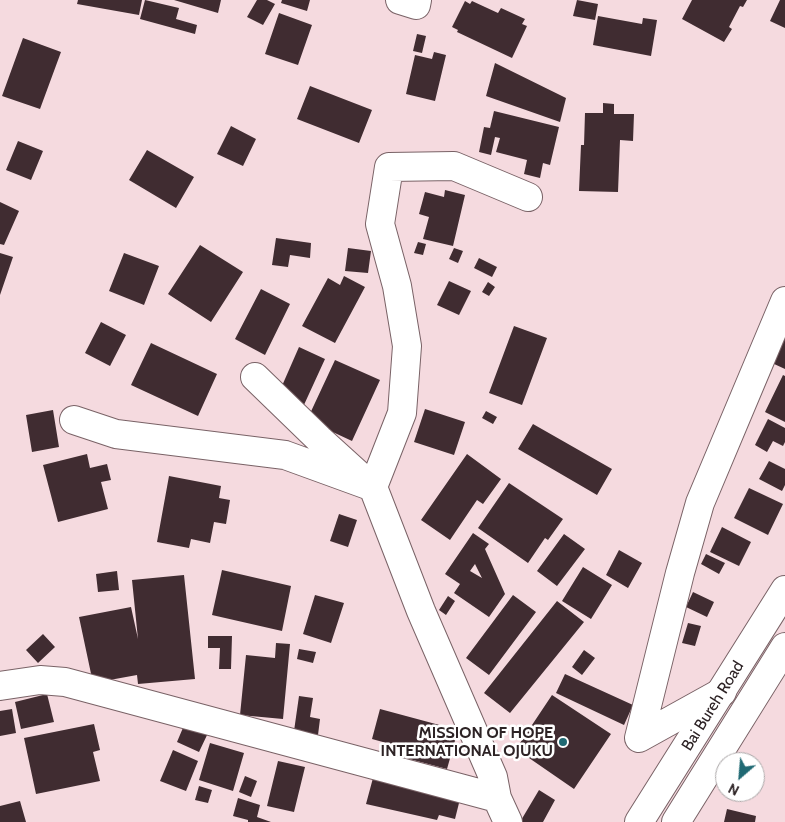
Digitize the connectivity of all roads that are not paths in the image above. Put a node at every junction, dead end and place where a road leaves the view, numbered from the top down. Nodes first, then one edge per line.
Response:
1 (400, 0) edge
2 (418, 0) edge
3 (528, 197) dead end
4 (785, 301) edge
5 (255, 377) dead end
6 (74, 420) dead end
7 (372, 487) junction
8 (785, 590) edge
9 (785, 647) edge
10 (0, 686) edge
11 (722, 692) junction
12 (502, 810) edge
13 (639, 822) edge
14 (676, 822) edge

1 - 2 main road
3 - 7 main road
4 - 11 main road
5 - 7 main road
6 - 7 main road
7 - 12 main road
8 - 11 main road, Bai Bureh Road
9 - 14 main road, Bai Bureh Road
10 - 12 main road
11 - 13 main road, Bai Bureh Road

